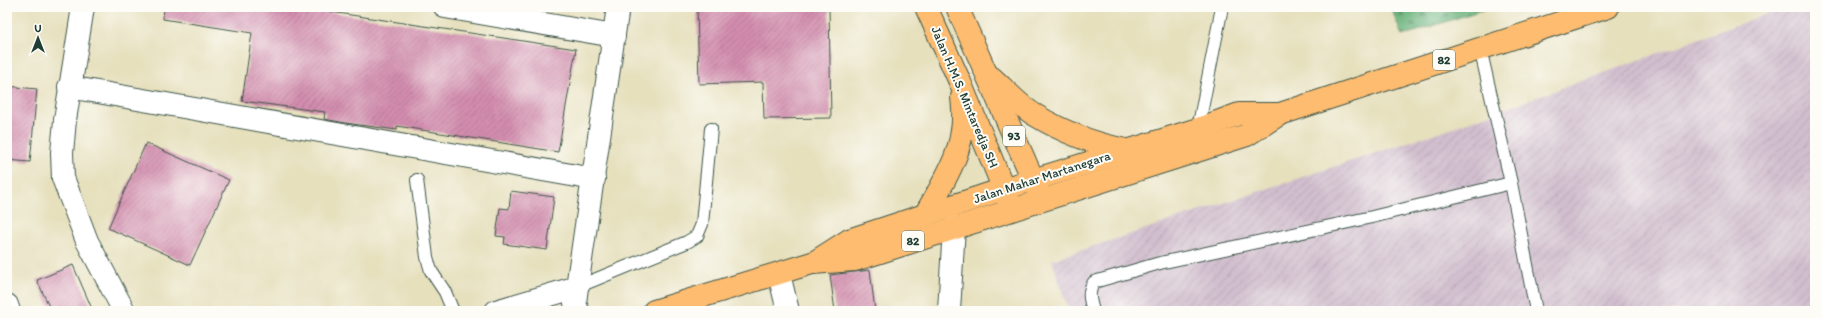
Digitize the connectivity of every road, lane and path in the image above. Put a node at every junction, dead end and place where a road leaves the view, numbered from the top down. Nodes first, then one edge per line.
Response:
1 (83, 7) edge
2 (445, 7) edge
3 (618, 7) edge
4 (926, 7) edge
5 (957, 7) edge
6 (1222, 7) edge
7 (1608, 7) edge
8 (614, 36) junction
9 (1480, 48) junction
10 (986, 72) junction
11 (960, 82) junction
12 (69, 87) junction
13 (1280, 114) junction
14 (712, 129) dead end
15 (1198, 129) junction
16 (1126, 150) junction
17 (594, 179) junction
18 (417, 180) dead end
19 (1034, 180) junction
20 (1511, 183) junction
21 (1004, 189) junction
22 (1041, 200) junction
23 (1012, 209) junction
24 (925, 215) junction
25 (954, 228) junction
26 (812, 264) junction
27 (779, 274) junction
28 (577, 287) junction
29 (7, 305) edge
30 (662, 310) edge
31 (10, 311) edge
32 (124, 311) edge
33 (454, 311) edge
34 (496, 311) edge
35 (578, 311) edge
36 (788, 311) edge
37 (949, 311) edge
38 (1094, 311) edge
39 (1536, 311) edge

1 - 12 street
2 - 8 street
3 - 8 street
4 - 11 main road, Jalan H.M.S. Mintaredja SH / 93
5 - 10 main road, 93
6 - 15 lane
7 - 9 main road, Jalan Mahar Martanegara / 82
8 - 17 street
9 - 13 main road, Jalan Mahar Martanegara / 82
9 - 20 lane
10 - 16 main road
10 - 19 main road, 93
11 - 21 main road, Jalan H.M.S. Mintaredja SH / 93
11 - 24 main road
12 - 17 street
12 - 32 street
13 - 15 main road, Jalan Mahar Martanegara / 82
13 - 22 main road, Jalan Mahar Martanegara / 82
14 - 28 lane
15 - 16 main road, Jalan Mahar Martanegara / 82
16 - 19 main road, Jalan Mahar Martanegara / 82
17 - 28 street
18 - 33 lane
19 - 21 main road, Jalan Mahar Martanegara / 82
19 - 22 main road, 93
20 - 38 lane
20 - 39 lane
21 - 23 main road, Jalan H.M.S. Mintaredja SH / 93
21 - 24 main road, Jalan Mahar Martanegara / 82
22 - 23 main road, Jalan Mahar Martanegara / 82
23 - 25 main road, Jalan Mahar Martanegara / 82
24 - 26 main road, Jalan Mahar Martanegara / 82
25 - 26 main road, Jalan Mahar Martanegara / 82
25 - 37 street
26 - 27 main road, Jalan Mahar Martanegara / 82
27 - 30 main road, Jalan Mahar Martanegara / 82
27 - 36 street
28 - 34 street
28 - 35 street
29 - 31 street

